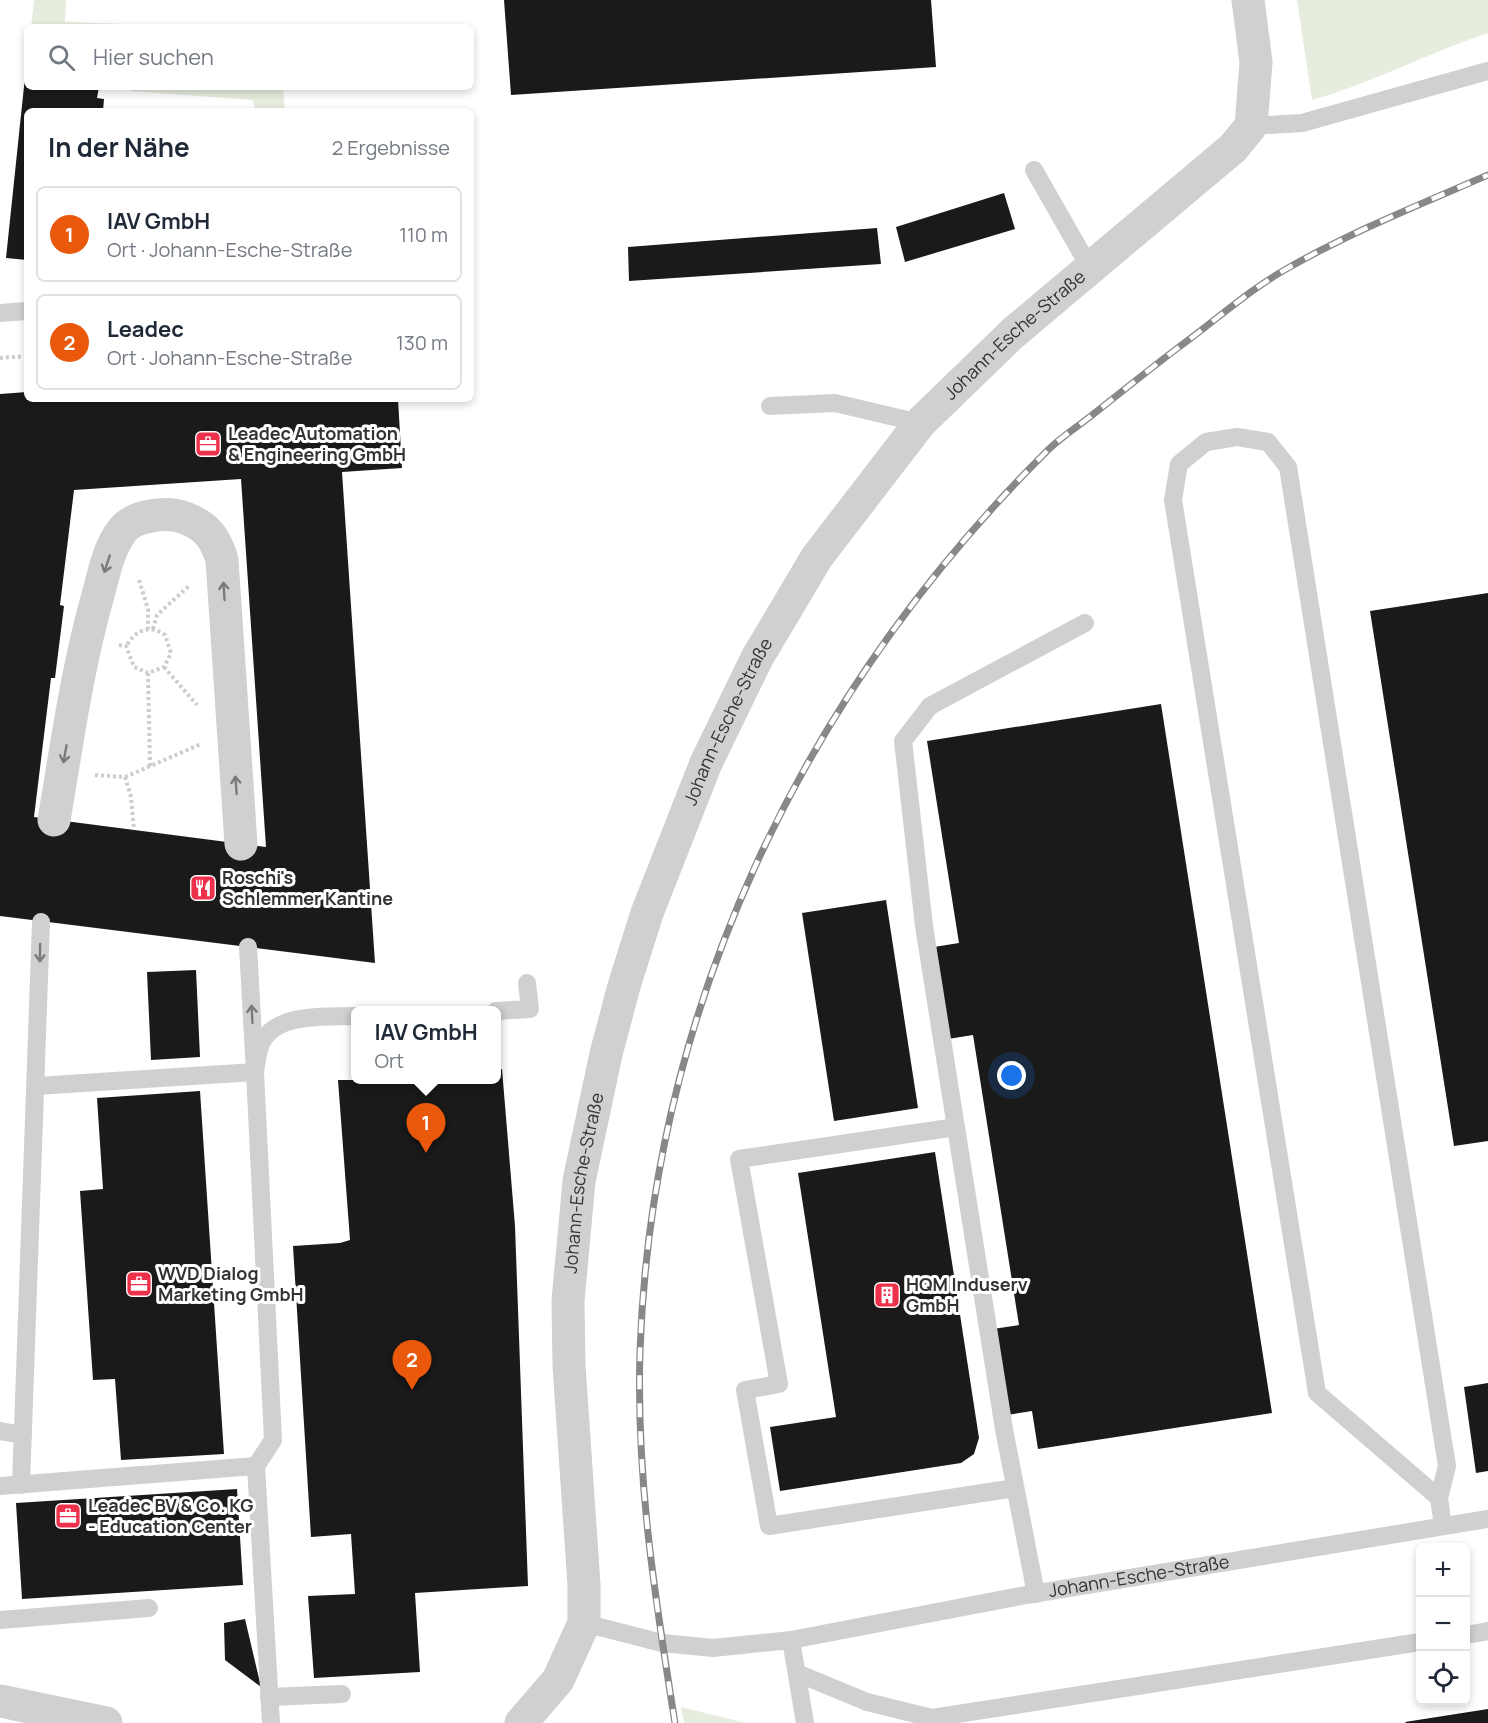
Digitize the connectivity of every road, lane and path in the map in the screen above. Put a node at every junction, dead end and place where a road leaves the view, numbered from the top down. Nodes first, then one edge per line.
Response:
1 (1248, 0) edge
2 (1488, 71) edge
3 (1251, 126) junction
4 (1034, 170) dead end
5 (1090, 268) junction
6 (24, 311) edge
7 (0, 313) edge
8 (24, 356) edge
9 (0, 358) edge
10 (770, 406) dead end
11 (920, 423) junction
12 (223, 573) junction
13 (1085, 623) dead end
14 (153, 629) junction
15 (126, 646) dead end
16 (233, 742) junction
17 (150, 766) junction
18 (62, 776) junction
19 (125, 777) junction
20 (54, 820) dead end
21 (134, 830) dead end
22 (241, 844) dead end
23 (41, 922) dead end
24 (248, 947) dead end
25 (527, 983) dead end
26 (501, 1011) edge
27 (351, 1016) edge
28 (255, 1072) junction
29 (36, 1086) junction
30 (956, 1127) junction
31 (0, 1431) edge
32 (23, 1435) junction
33 (256, 1466) junction
34 (21, 1485) junction
35 (0, 1486) edge
36 (1015, 1488) junction
37 (1438, 1498) junction
38 (1488, 1519) edge
39 (1443, 1526) junction
40 (1036, 1594) junction
41 (149, 1608) dead end
42 (0, 1620) edge
43 (584, 1623) junction
44 (1488, 1631) edge
45 (1470, 1634) edge
46 (791, 1640) junction
47 (1416, 1643) edge
48 (797, 1673) junction
49 (342, 1694) dead end
50 (269, 1697) junction
51 (0, 1701) edge
52 (106, 1723) edge
53 (271, 1723) edge
54 (520, 1723) edge
55 (805, 1723) edge

1 - 3 street
2 - 3 lane
3 - 5 street, Johann-Esche-Straße
4 - 5 lane
5 - 11 street, Johann-Esche-Straße
6 - 7 lane
8 - 9 path
10 - 11 lane
11 - 43 street, Johann-Esche-Straße
12 - 14 path
16 -> 12 street
12 -> 18 street
13 - 30 lane
14 - 15 path
14 - 17 path
16 - 17 path
22 -> 16 street
17 - 19 path
18 - 19 path
18 - 20 street
19 - 21 path
23 -> 29 lane
28 -> 24 lane
25 - 26 lane
27 - 28 lane
28 - 29 lane
28 - 33 lane
29 - 32 lane
30 - 36 lane
30 - 36 lane
31 - 32 lane
32 - 34 lane
33 - 34 lane
33 - 50 lane
34 - 35 lane
36 - 40 lane
37 - 37 lane
37 - 39 lane
38 - 39 lane, Johann-Esche-Straße
39 - 40 lane, Johann-Esche-Straße
40 - 46 lane, Johann-Esche-Straße
41 - 42 lane
43 - 46 lane, Johann-Esche-Straße
43 - 54 street, Johann-Esche-Straße
44 - 45 lane
46 - 48 lane
47 - 48 lane
48 - 55 lane
49 - 50 lane
50 - 53 lane
51 - 52 street

